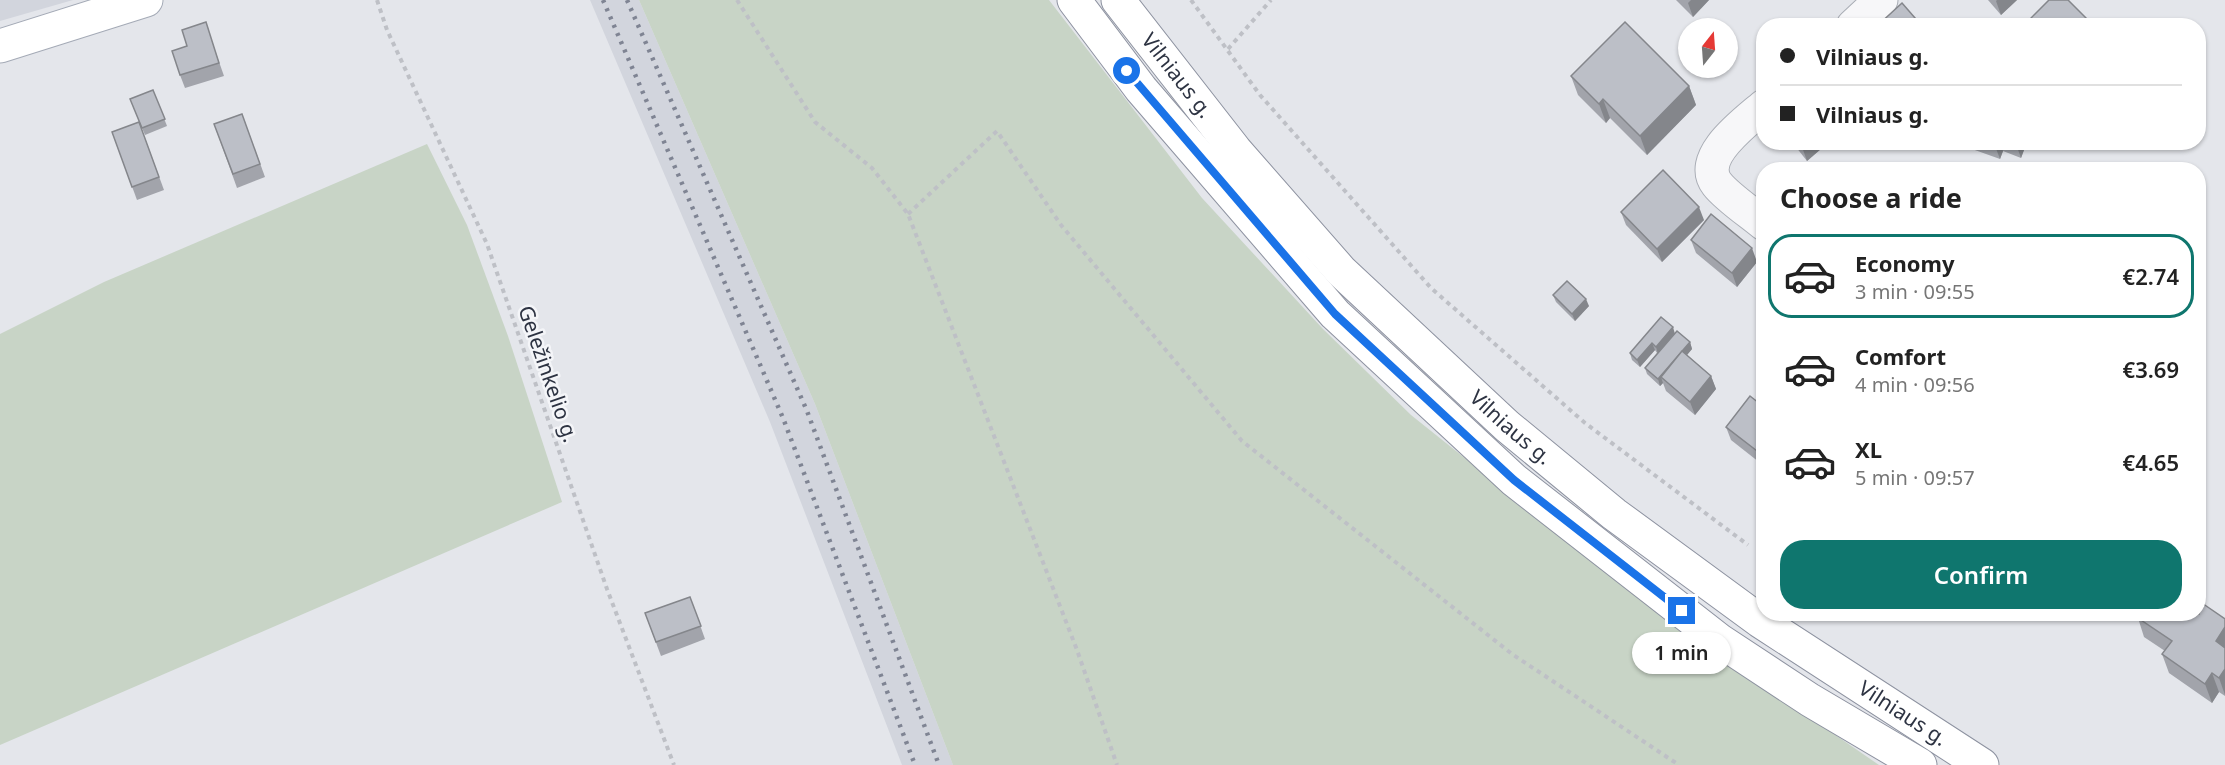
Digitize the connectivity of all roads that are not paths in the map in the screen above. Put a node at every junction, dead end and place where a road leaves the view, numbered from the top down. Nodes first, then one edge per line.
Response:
1 (146, 0) edge
2 (1074, 0) edge
3 (1118, 0) edge
4 (1881, 0) edge
5 (1862, 18) edge
6 (0, 46) edge
7 (1756, 113) edge
8 (1756, 217) edge
9 (1756, 618) edge
10 (1760, 621) edge
11 (1920, 765) edge
12 (1982, 765) edge

1 - 6 main road
2 - 11 main road, Vilniaus g.
3 - 9 main road, Vilniaus g.
4 - 5 street
7 - 8 street
10 - 12 main road, Vilniaus g.

